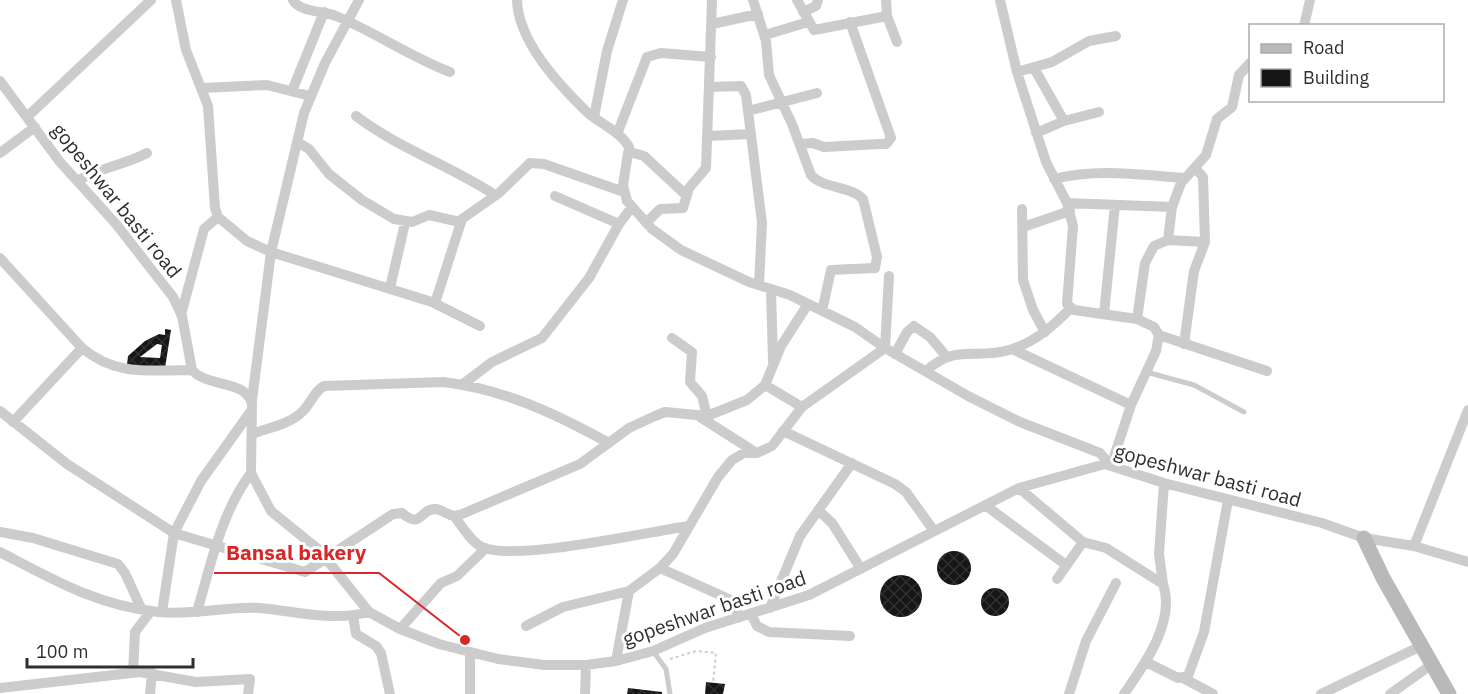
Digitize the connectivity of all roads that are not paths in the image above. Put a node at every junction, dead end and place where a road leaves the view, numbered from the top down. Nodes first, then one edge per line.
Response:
1 (151, 0) edge
2 (176, 0) edge
3 (293, 0) edge
4 (359, 0) edge
5 (517, 0) edge
6 (623, 0) edge
7 (712, 0) edge
8 (753, 0) edge
9 (797, 0) edge
10 (818, 0) edge
11 (886, 0) edge
12 (1000, 0) edge
13 (1310, 0) edge
14 (324, 12) junction
15 (758, 14) junction
16 (887, 16) junction
17 (806, 17) junction
18 (348, 22) junction
19 (850, 22) junction
20 (712, 24) junction
21 (1304, 24) edge
22 (765, 35) junction
23 (1116, 36) dead end
24 (897, 42) dead end
25 (711, 57) junction
26 (1249, 65) edge
27 (1034, 68) junction
28 (450, 72) dead end
29 (1017, 72) junction
30 (0, 81) edge
31 (710, 87) junction
32 (202, 88) junction
33 (292, 91) junction
34 (817, 93) dead end
35 (310, 96) junction
36 (783, 104) junction
37 (748, 111) junction
38 (1099, 112) dead end
39 (356, 116) dead end
40 (27, 117) junction
41 (594, 117) junction
42 (1064, 121) junction
43 (35, 127) junction
44 (1036, 133) junction
45 (617, 134) junction
46 (751, 134) junction
47 (708, 136) junction
48 (297, 142) junction
49 (800, 144) junction
50 (630, 152) junction
51 (0, 153) edge
52 (147, 153) dead end
53 (1194, 168) junction
54 (1185, 178) junction
55 (1054, 179) junction
56 (77, 181) junction
57 (624, 192) junction
58 (495, 195) junction
59 (686, 195) junction
60 (555, 196) dead end
61 (1115, 205) junction
62 (632, 207) junction
63 (1069, 207) junction
64 (1172, 207) junction
65 (1022, 209) dead end
66 (218, 217) junction
67 (460, 222) junction
68 (405, 223) junction
69 (619, 224) junction
70 (646, 224) junction
71 (1023, 227) junction
72 (1168, 240) junction
73 (1205, 242) junction
74 (271, 252) junction
75 (0, 258) edge
76 (889, 276) dead end
77 (759, 285) junction
78 (390, 288) junction
79 (771, 289) junction
80 (435, 303) junction
81 (808, 304) junction
82 (1070, 309) junction
83 (822, 311) junction
84 (1104, 314) junction
85 (181, 315) junction
86 (1137, 319) junction
87 (480, 326) dead end
88 (1045, 332) junction
89 (1159, 335) junction
90 (672, 338) dead end
91 (1184, 344) junction
92 (82, 348) junction
93 (885, 348) junction
94 (1012, 349) junction
95 (895, 354) junction
96 (946, 356) junction
97 (773, 367) junction
98 (192, 370) junction
99 (926, 371) junction
100 (1267, 371) dead end
101 (1146, 372) junction
102 (463, 384) junction
103 (765, 385) junction
104 (1131, 405) junction
105 (252, 407) junction
106 (802, 407) junction
107 (1468, 410) edge
108 (0, 411) edge
109 (1244, 412) dead end
110 (703, 416) junction
111 (13, 422) junction
112 (783, 431) junction
113 (252, 434) junction
114 (609, 443) junction
115 (757, 453) junction
116 (852, 463) junction
117 (1108, 465) junction
118 (251, 473) junction
119 (1164, 483) junction
120 (1019, 488) junction
121 (1228, 500) junction
122 (985, 505) junction
123 (818, 510) junction
124 (454, 516) junction
125 (689, 526) junction
126 (934, 531) junction
127 (0, 532) edge
128 (174, 533) junction
129 (1364, 538) junction
130 (1083, 542) junction
131 (1414, 546) junction
132 (216, 547) junction
133 (486, 548) junction
134 (0, 552) edge
135 (325, 557) junction
136 (1062, 562) dead end
137 (1468, 562) edge
138 (660, 568) junction
139 (861, 569) junction
140 (1057, 579) dead end
141 (1116, 583) dead end
142 (1163, 584) junction
143 (629, 591) junction
144 (770, 608) junction
145 (151, 610) junction
146 (197, 612) junction
147 (369, 612) junction
148 (751, 614) junction
149 (353, 616) junction
150 (738, 618) junction
151 (526, 626) dead end
152 (400, 629) junction
153 (850, 636) dead end
154 (1420, 646) junction
155 (653, 651) junction
156 (470, 653) junction
157 (616, 661) junction
158 (1146, 662) junction
159 (586, 665) junction
160 (1431, 665) junction
161 (133, 673) junction
162 (152, 673) junction
163 (1183, 678) junction
164 (4, 690) edge
165 (150, 694) edge
166 (248, 694) edge
167 (390, 694) edge
168 (470, 694) edge
169 (585, 694) edge
170 (670, 694) edge
171 (1069, 694) edge
172 (1124, 694) edge
173 (1213, 694) edge
174 (1321, 694) edge
175 (1390, 694) edge
176 (1449, 694) edge

1 - 40 street
2 - 32 street
3 - 14 street
4 - 18 street, gopeshwar basti road
5 - 41 street
6 - 41 street
7 - 20 street
8 - 15 street
9 - 17 street
10 - 17 street
11 - 16 street
12 - 29 street
13 - 21 street
14 - 18 street
14 - 33 street
15 - 20 street
15 - 22 street
16 - 19 street
16 - 24 street
17 - 19 street
17 - 22 street
18 - 28 street
18 - 35 street, gopeshwar basti road
19 - 49 street
20 - 25 street
22 - 36 street
23 - 27 street
25 - 31 street
25 - 45 street
26 - 53 street
27 - 29 street
27 - 42 street
29 - 44 street
30 - 40 street, gopeshwar basti road
31 - 37 street
31 - 47 street
32 - 33 street
32 - 66 street
33 - 35 street
34 - 36 street
35 - 48 street, gopeshwar basti road
36 - 37 street
36 - 49 street
37 - 46 street
38 - 42 street
39 - 58 street
40 - 43 street, gopeshwar basti road
41 - 45 street
42 - 44 street
43 - 51 street
43 - 56 street, gopeshwar basti road
44 - 55 street
45 - 50 street
46 - 47 street
46 - 77 street
47 - 59 street
48 - 68 street
48 - 74 street, gopeshwar basti road
49 - 83 street
50 - 57 street
50 - 59 street
52 - 56 street
53 - 54 street
53 - 73 street
54 - 55 street
54 - 64 street
55 - 63 street
56 - 85 street, gopeshwar basti road
57 - 58 street
57 - 62 street
58 - 67 street
59 - 70 street
60 - 69 street
61 - 63 street
61 - 64 street
61 - 84 street
62 - 69 street
62 - 70 street
63 - 71 street
63 - 82 street
64 - 72 street
65 - 71 street
66 - 74 street
66 - 85 street
67 - 68 street
67 - 80 street
68 - 78 street
69 - 102 street
70 - 77 street
71 - 88 street
72 - 73 street
72 - 86 street
73 - 91 street
74 - 78 street
74 - 105 street, gopeshwar basti road
75 - 92 street
76 - 93 street
77 - 79 street
78 - 80 street
79 - 81 street
79 - 97 street
80 - 87 street
81 - 83 street
81 - 97 street
82 - 84 street
82 - 88 street
83 - 93 street
84 - 86 street
85 - 98 street, gopeshwar basti road
86 - 89 street
88 - 94 street
89 - 91 street
89 - 101 street
90 - 110 street
91 - 100 street
92 - 98 street
92 - 111 street
93 - 95 street
93 - 106 street
94 - 96 street
94 - 104 street
95 - 96 street
95 - 99 street
96 - 99 street
97 - 103 street
98 - 105 street
99 - 117 street
101 - 104 street
101 - 109 lane
102 - 113 street
102 - 114 street
103 - 106 street
103 - 110 street
104 - 117 street
105 - 113 street, gopeshwar basti road
105 - 128 street
106 - 112 street
107 - 131 street
108 - 111 street
110 - 114 street
110 - 115 street
111 - 128 street
112 - 115 street
112 - 116 street
113 - 118 street, gopeshwar basti road
114 - 124 street
115 - 125 street
116 - 123 street
116 - 126 street
117 - 119 street, gopeshwar basti road
117 - 120 street, gopeshwar basti road
118 - 132 street
118 - 135 street, gopeshwar basti road
119 - 121 street, gopeshwar basti road
119 - 142 street
120 - 122 street, gopeshwar basti road
120 - 130 street
121 - 129 street, gopeshwar basti road
121 - 163 street
122 - 126 street, gopeshwar basti road
122 - 136 street
123 - 139 street
123 - 144 street
124 - 133 street
124 - 135 street
125 - 133 street
125 - 138 street
126 - 139 street, gopeshwar basti road
127 - 145 street
128 - 132 street
128 - 145 street
129 - 131 street, gopeshwar basti road
129 - 154 street
130 - 140 street
130 - 142 street
131 - 137 street, gopeshwar basti road
132 - 135 street
132 - 146 street
133 - 152 street
134 - 145 street
135 - 147 street, gopeshwar basti road
138 - 143 street
138 - 150 street
139 - 144 street, gopeshwar basti road
141 - 171 street
142 - 158 street
143 - 151 street
143 - 157 street
144 - 148 street, gopeshwar basti road
145 - 146 street
145 - 161 street
146 - 149 street
147 - 149 street
147 - 152 street, gopeshwar basti road
148 - 150 street, gopeshwar basti road
148 - 153 street
149 - 167 street
150 - 155 street, gopeshwar basti road
152 - 156 street, gopeshwar basti road
154 - 160 street
154 - 174 street
155 - 157 street, gopeshwar basti road
155 - 170 lane
156 - 159 street, gopeshwar basti road
156 - 168 street
157 - 159 street, gopeshwar basti road
158 - 163 street
158 - 172 street
159 - 169 street
160 - 175 street
160 - 176 street
161 - 162 street
161 - 164 street
162 - 165 street
162 - 166 street
163 - 173 street

